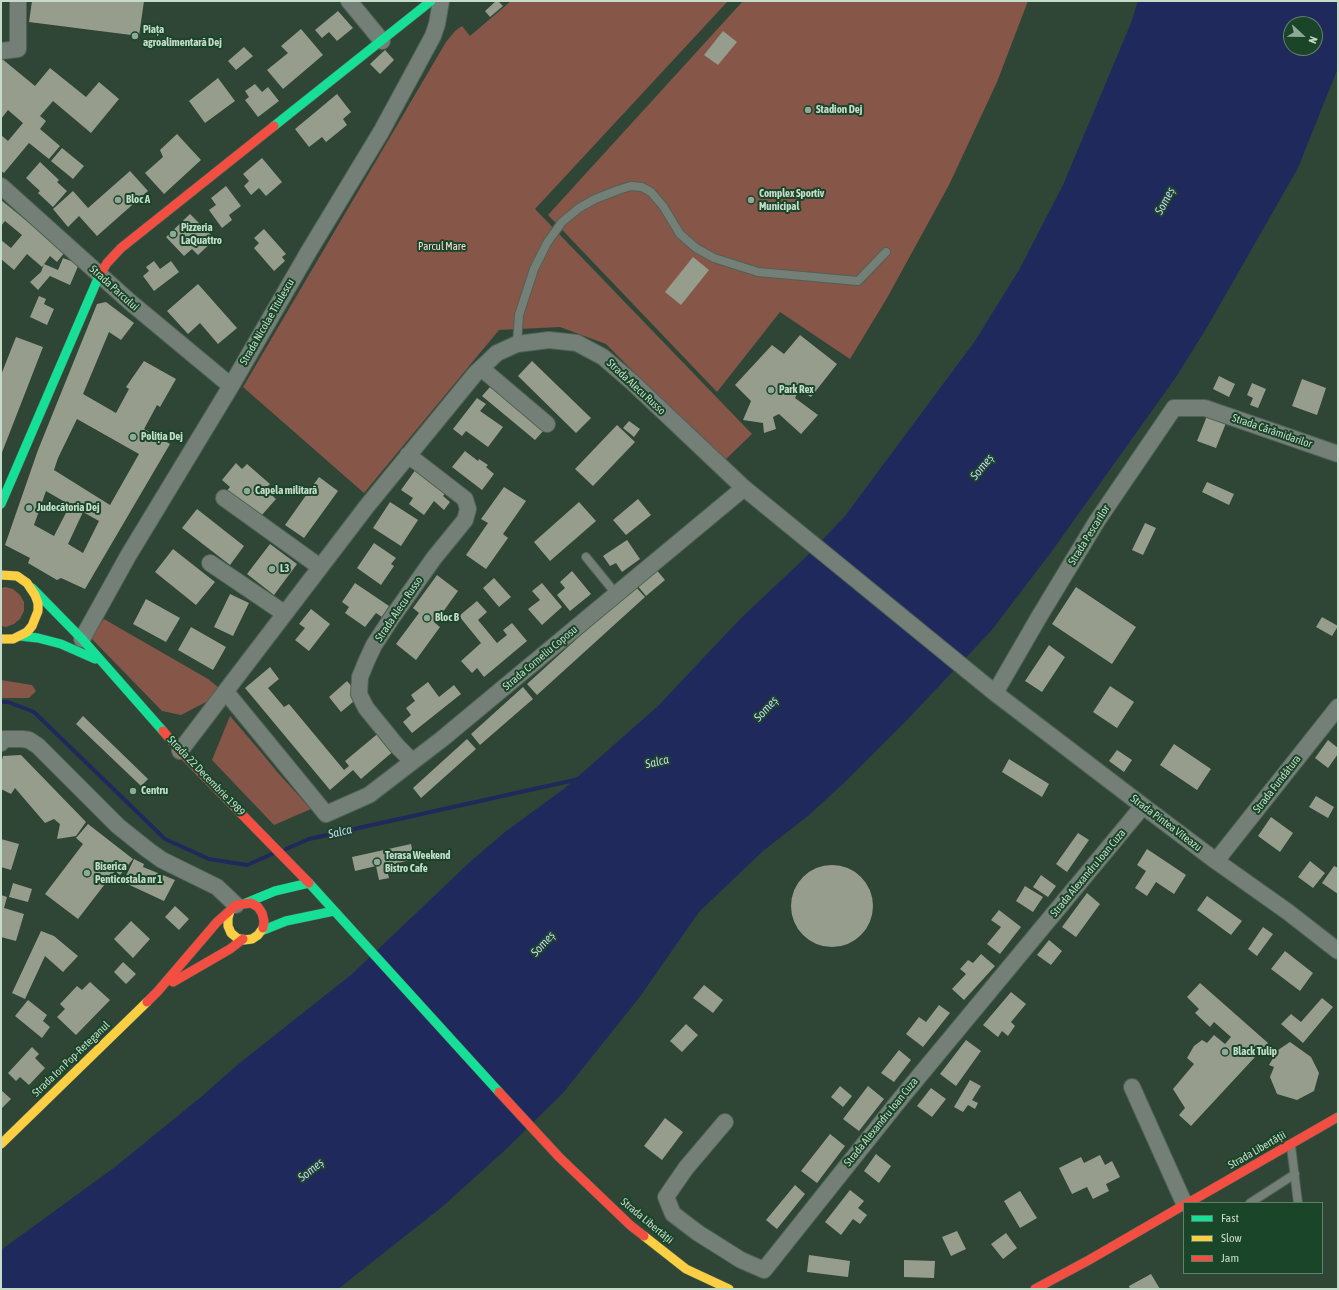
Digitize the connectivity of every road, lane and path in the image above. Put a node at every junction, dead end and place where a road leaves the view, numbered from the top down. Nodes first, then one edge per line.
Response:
1 (18, 1) edge
2 (349, 1) edge
3 (431, 1) edge
4 (440, 1) edge
5 (382, 41) junction
6 (1, 51) edge
7 (1, 186) edge
8 (886, 252) dead end
9 (100, 276) junction
10 (517, 344) junction
11 (481, 368) junction
12 (231, 386) junction
13 (1205, 408) joint
14 (547, 424) dead end
15 (1338, 454) edge
16 (408, 455) junction
17 (744, 488) junction
18 (224, 498) dead end
19 (1, 504) edge
20 (777, 515) joint
21 (586, 557) dead end
22 (210, 563) dead end
23 (6, 565) dead end
24 (320, 567) junction
25 (1, 575) edge
26 (17, 576) junction
27 (32, 588) junction
28 (617, 595) junction
29 (284, 613) junction
30 (20, 636) junction
31 (1, 639) edge
32 (82, 639) junction
33 (107, 666) junction
34 (989, 688) junction
35 (226, 692) junction
36 (1338, 707) edge
37 (3, 741) edge
38 (180, 751) junction
39 (412, 761) junction
40 (1143, 806) junction
41 (1216, 861) junction
42 (309, 883) junction
43 (237, 906) junction
44 (334, 911) junction
45 (351, 929) joint
46 (261, 931) junction
47 (243, 939) junction
48 (1338, 951) edge
49 (158, 991) junction
50 (1135, 1086) dead end
51 (1338, 1117) edge
52 (725, 1122) dead end
53 (1, 1144) edge
54 (1291, 1145) junction
55 (1295, 1174) junction
56 (1183, 1202) edge
57 (1190, 1202) edge
58 (1252, 1202) edge
59 (1298, 1202) edge
60 (1183, 1205) edge
61 (729, 1289) edge
62 (1035, 1289) edge

1 - 6 street
2 - 5 street
3 - 5 main road
4 - 12 street, Strada Nicolae Titulescu
5 - 9 main road
7 - 9 street, Strada Parcului
8 - 10 lane
9 - 12 street, Strada Parcului
9 - 19 main road
10 - 11 street, Strada Alecu Russo
10 - 17 street, Strada Alecu Russo
11 - 14 street
11 - 16 street, Strada Alecu Russo
12 - 32 street, Strada Nicolae Titulescu
13 - 15 street, Strada Cărămidarilor
13 - 34 street, Strada Pescarilor
16 - 24 street, Strada Alecu Russo
16 - 39 street, Strada Alecu Russo
17 - 20 street, Strada Alecu Russo
17 - 28 street, Strada Corneliu Coposu
18 - 24 street
20 - 34 street, Strada Pintea Viteazu
21 - 28 lane
22 - 29 street
23 - 26 main road, Strada 22 Decembrie 1989
24 - 29 street, Strada Alecu Russo
25 - 26 main road
26 - 27 main road, Strada 22 Decembrie 1989
27 - 30 main road
27 - 32 main road, Strada 22 Decembrie 1989
28 - 39 street, Strada Corneliu Coposu
29 - 35 street, Strada Alecu Russo
30 - 31 main road, Strada 22 Decembrie 1989
30 - 33 main road, Strada 22 Decembrie 1989
32 - 33 main road, Strada 22 Decembrie 1989
33 - 38 main road, Strada 22 Decembrie 1989
34 - 40 street, Strada Pintea Viteazu
35 - 38 street, Strada Alecu Russo
35 - 39 street, Strada Corneliu Coposu
36 - 41 street, Strada Fundătura
37 - 43 street
38 - 42 main road, Strada 22 Decembrie 1989
40 - 41 street, Strada Pintea Viteazu
40 - 52 street, Strada Alexandru Ioan Cuza
41 - 48 street, Strada Pintea Viteazu
42 - 43 main road, Strada Ion Pop-Reteganul
42 - 44 main road, Strada 22 Decembrie 1989
43 - 46 main road
43 - 47 main road
43 - 49 main road, Strada Ion Pop-Reteganul
44 - 45 main road, Strada 22 Decembrie 1989
44 - 46 main road
45 - 61 main road, Strada Libertății
46 - 47 main road
47 - 49 main road, Strada Ion Pop-Reteganul
49 - 53 main road, Strada Ion Pop-Reteganul
50 - 56 street
51 - 54 main road, Strada Libertății
54 - 55 lane
54 - 57 main road, Strada Libertății
55 - 58 lane
55 - 59 lane
60 - 62 main road

